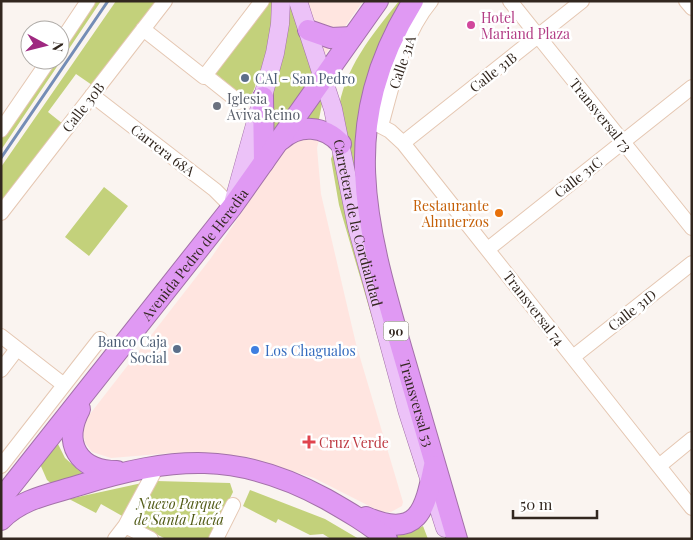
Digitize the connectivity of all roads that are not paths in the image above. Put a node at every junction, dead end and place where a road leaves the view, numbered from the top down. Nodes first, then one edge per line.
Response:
1 (165, 1) edge
2 (262, 1) edge
3 (281, 1) edge
4 (298, 1) edge
5 (378, 1) edge
6 (412, 1) edge
7 (431, 1) edge
8 (510, 1) edge
9 (582, 1) edge
10 (686, 1) edge
11 (87, 2) edge
12 (692, 8) edge
13 (70, 28) edge
14 (143, 30) junction
15 (308, 30) junction
16 (538, 36) junction
17 (352, 37) junction
18 (41, 70) edge
19 (204, 76) junction
20 (322, 78) junction
21 (692, 87) edge
22 (92, 95) junction
23 (263, 98) junction
24 (239, 102) dead end
25 (374, 122) junction
26 (1, 130) edge
27 (622, 142) junction
28 (277, 143) junction
29 (404, 143) junction
30 (341, 144) junction
31 (264, 162) junction
32 (232, 207) junction
33 (1, 213) edge
34 (692, 228) edge
35 (488, 249) junction
36 (691, 265) edge
37 (1, 336) edge
38 (100, 339) dead end
39 (18, 349) junction
40 (573, 357) junction
41 (1, 370) edge
42 (92, 384) junction
43 (64, 385) junction
44 (692, 439) edge
45 (435, 463) junction
46 (158, 465) junction
47 (1, 466) edge
48 (659, 466) junction
49 (127, 471) junction
50 (430, 486) junction
51 (1, 499) edge
52 (330, 501) junction
53 (233, 505) dead end
54 (692, 508) edge
55 (1, 520) edge
56 (125, 526) junction
57 (115, 539) edge
58 (151, 539) edge
59 (216, 539) edge
60 (387, 539) edge
61 (449, 539) edge
62 (457, 539) edge

1 - 14 street, Calle 30B
2 - 19 street
3 - 23 main road
4 - 15 main road, Carretera de la Cordialidad
5 - 17 highway, Avenida Pedro de Heredia
6 - 25 highway
7 - 25 street, Calle 31A
8 - 16 street, Transversal 73
9 - 16 street, Calle 31B
10 - 12 street
11 - 13 street
14 - 19 street
14 - 22 street, Calle 30B
15 - 17 highway
15 - 20 main road, Carretera de la Cordialidad
16 - 27 street, Transversal 73
16 - 29 street, Calle 31B
17 - 20 highway, Avenida Pedro de Heredia
18 - 26 street
19 - 24 street
20 - 28 highway, Avenida Pedro de Heredia
20 - 30 main road, Carretera de la Cordialidad / 90
21 - 27 street, Calle 31C
22 - 32 street, Carrera 68A
22 - 33 street, Calle 30B
23 - 31 highway
23 - 32 main road
25 - 29 street, Transversal 74
25 - 45 highway, Transversal 53 / 90
27 - 34 street, Transversal 73
27 - 35 street, Calle 31C
28 - 30 highway
28 - 31 highway, Avenida Pedro de Heredia
29 - 35 street, Transversal 74
30 - 50 main road, Carretera de la Cordialidad / 90
31 - 32 highway, Avenida Pedro de Heredia
32 - 42 highway, Avenida Pedro de Heredia
35 - 40 street, Transversal 74
36 - 40 street, Calle 31D
37 - 39 street
38 - 43 street
39 - 41 street
39 - 43 street
40 - 48 street, Transversal 74
42 - 49 highway
42 - 51 highway, Avenida Pedro de Heredia
43 - 47 street
44 - 48 street
45 - 50 highway
45 - 62 highway, Transversal 53 / 90
46 - 49 highway
46 - 52 highway
46 - 56 street
48 - 54 street, Transversal 74
49 - 55 highway
50 - 52 highway
50 - 61 main road, Carretera de la Cordialidad / 90
52 - 60 highway
53 - 59 street
56 - 57 street
56 - 58 street

